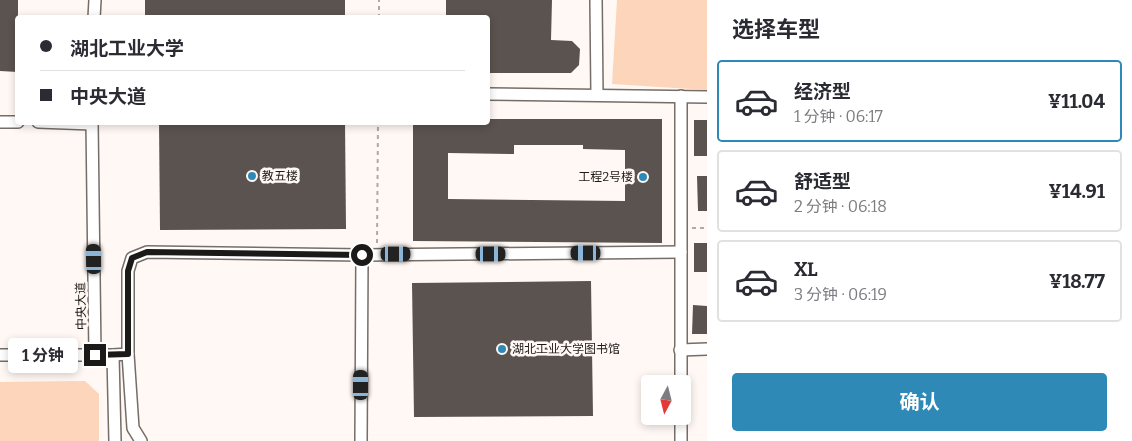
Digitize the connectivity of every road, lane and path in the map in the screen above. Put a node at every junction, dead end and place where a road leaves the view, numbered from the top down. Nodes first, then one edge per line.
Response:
1 (95, 0) edge
2 (379, 0) edge
3 (596, 0) edge
4 (94, 15) edge
5 (379, 15) edge
6 (490, 94) edge
7 (597, 95) junction
8 (682, 96) junction
9 (707, 97) edge
10 (0, 122) edge
11 (15, 122) edge
12 (92, 125) edge
13 (378, 125) edge
14 (681, 228) junction
15 (707, 228) edge
16 (681, 252) junction
17 (362, 255) junction
18 (377, 255) junction
19 (680, 350) junction
20 (707, 350) edge
21 (128, 354) junction
22 (0, 355) edge
23 (95, 355) junction
24 (113, 355) junction
25 (681, 375) edge
26 (681, 425) edge
27 (115, 441) edge
28 (141, 441) edge
29 (361, 441) edge
30 (681, 441) edge

1 - 4 street
2 - 5 path
3 - 7 street
6 - 7 street
7 - 8 street
8 - 9 street
8 - 14 street
10 - 11 street
12 - 23 street, 中央大道
13 - 18 path
14 - 15 path
14 - 16 street
16 - 18 street
16 - 19 street
17 - 18 street
17 - 21 street
17 - 29 street
19 - 20 street
19 - 25 street
21 - 24 street
21 - 28 street
22 - 23 street
23 - 24 street
24 - 27 street
26 - 30 street

